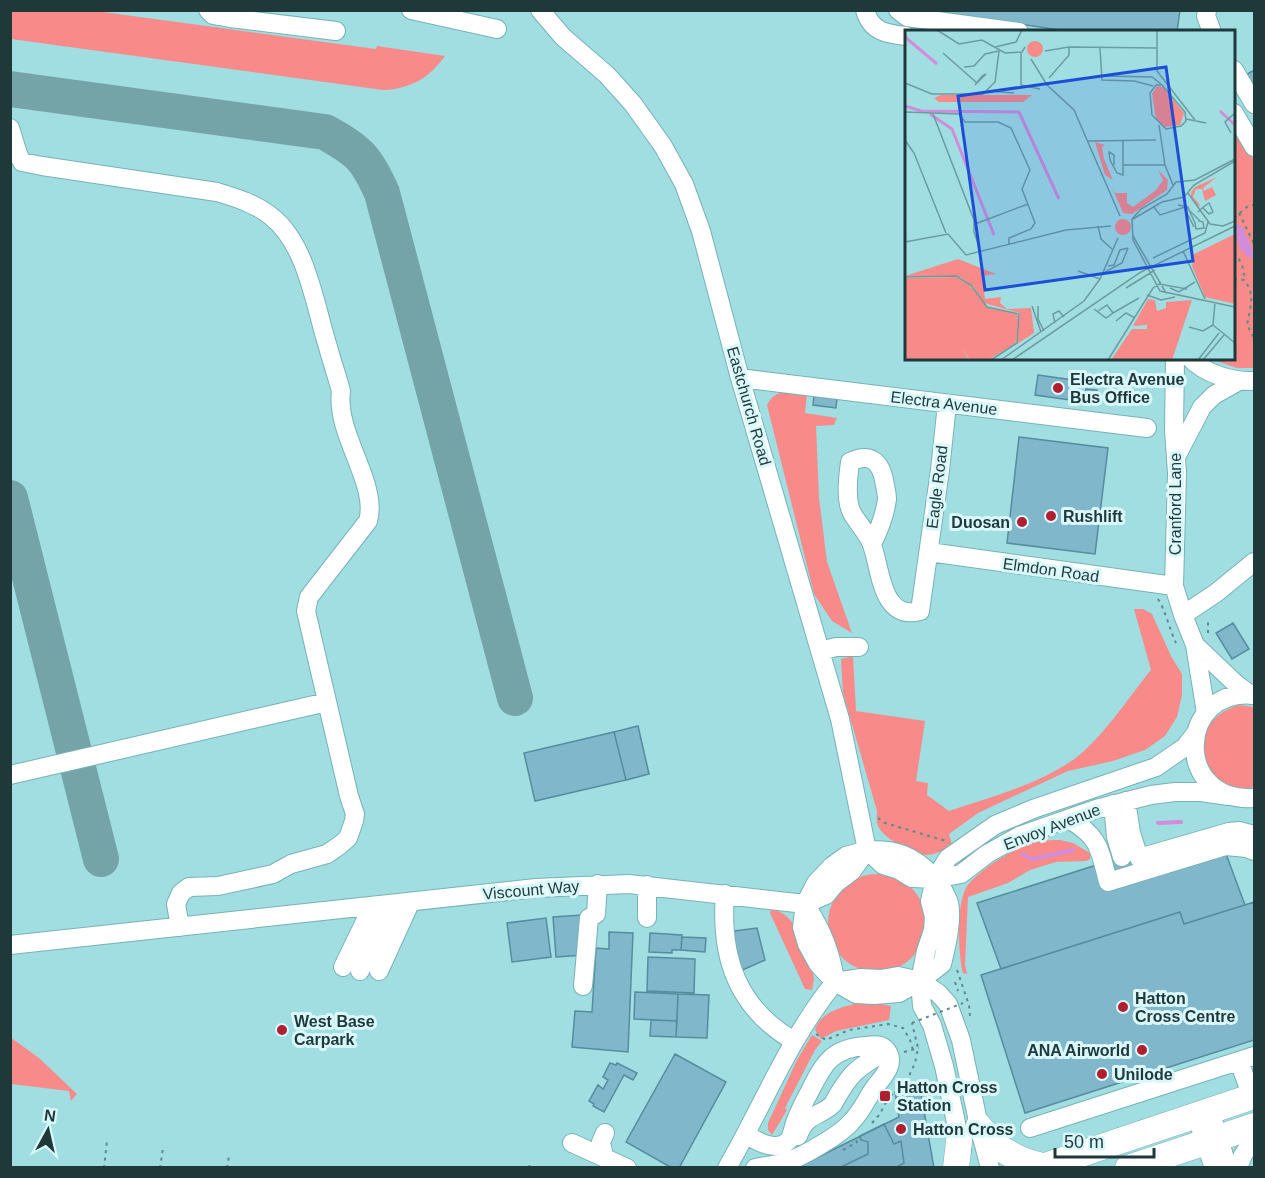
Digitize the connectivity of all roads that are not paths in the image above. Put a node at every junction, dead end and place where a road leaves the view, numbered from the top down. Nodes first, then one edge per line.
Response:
1 (207, 10) edge
2 (411, 10) edge
3 (540, 10) edge
4 (865, 10) edge
5 (898, 10) edge
6 (1207, 10) edge
7 (497, 29) dead end
8 (1004, 30) edge
9 (1211, 30) edge
10 (336, 31) dead end
11 (905, 36) edge
12 (1235, 73) edge
13 (1252, 99) edge
14 (1235, 113) edge
15 (1235, 115) edge
16 (10, 128) edge
17 (1252, 136) edge
18 (1175, 360) edge
19 (1193, 360) edge
20 (740, 378) junction
21 (1247, 381) edge
22 (947, 404) junction
23 (1147, 428) dead end
24 (1177, 455) junction
25 (872, 544) dead end
26 (927, 561) junction
27 (1254, 562) edge
28 (1174, 586) junction
29 (1183, 615) junction
30 (1202, 640) junction
31 (859, 647) dead end
32 (820, 651) junction
33 (1253, 695) edge
34 (327, 702) junction
35 (1206, 713) junction
36 (1195, 734) junction
37 (10, 775) edge
38 (1244, 799) edge
39 (1119, 803) junction
40 (1068, 819) junction
41 (1254, 836) edge
42 (867, 850) junction
43 (1254, 851) edge
44 (1254, 856) edge
45 (1122, 857) dead end
46 (935, 879) junction
47 (598, 884) junction
48 (647, 885) junction
49 (725, 894) junction
50 (805, 904) junction
51 (391, 905) junction
52 (647, 918) dead end
53 (173, 928) junction
54 (10, 945) edge
55 (920, 981) junction
56 (835, 982) junction
57 (583, 986) dead end
58 (794, 1041) junction
59 (887, 1051) junction
60 (1247, 1059) edge
61 (1253, 1097) edge
62 (1203, 1113) junction
63 (1254, 1126) edge
64 (1030, 1128) dead end
65 (605, 1133) dead end
66 (969, 1133) junction
67 (750, 1137) junction
68 (1254, 1139) edge
69 (572, 1143) dead end
70 (1218, 1154) edge
71 (604, 1156) junction
72 (792, 1159) junction
73 (627, 1167) edge
74 (727, 1167) edge
75 (755, 1167) edge
76 (956, 1167) edge
77 (966, 1167) edge
78 (990, 1167) edge
79 (1041, 1167) edge
80 (1128, 1167) edge
81 (1238, 1167) edge

1 - 10 street
2 - 7 street
3 - 20 street, Eastchurch Road
4 - 11 street
5 - 8 street
6 - 9 street
12 - 13 street
13 - 14 street
15 - 17 street
16 - 34 street
18 - 24 street, Cranford Lane
19 - 21 street
20 - 22 street, Electra Avenue
20 - 32 street, Eastchurch Road
21 - 24 street
22 - 23 street, Electra Avenue
22 - 26 street, Eagle Road
24 - 28 street, Cranford Lane
25 - 26 street, Eagle Road
26 - 28 street, Elmdon Road
27 - 29 street
28 - 29 street, Cranford Lane
29 - 30 street, Cranford Lane
30 - 33 street, Cranford Lane
30 - 35 street, Cranford Lane
31 - 32 street
32 - 42 street, Eastchurch Road
33 - 35 street
34 - 37 street
34 - 53 street
35 - 36 street, Envoy Avenue
36 - 38 street
36 - 46 street, Envoy Avenue
38 - 39 street, Envoy Avenue
39 - 40 street, Envoy Avenue
39 - 41 street
39 - 45 street
40 - 43 street
40 - 46 street, Envoy Avenue
41 - 44 street
42 - 46 street
42 - 50 street
46 - 55 street
47 - 48 street, Viscount Way
47 - 51 street, Viscount Way
47 - 57 street
48 - 49 street, Viscount Way
48 - 52 street
49 - 50 street, Viscount Way
49 - 58 street
50 - 56 street
51 - 51 street
51 - 53 street, Viscount Way
53 - 54 street, Viscount Way
55 - 56 street
55 - 66 street
55 - 66 street
56 - 58 street
58 - 67 street
59 - 67 street
59 - 72 street
59 - 72 street
60 - 61 street
60 - 64 street
61 - 62 highway
62 - 70 street
62 - 79 highway
63 - 70 highway
65 - 71 street
66 - 76 highway
66 - 77 street
66 - 78 street
66 - 79 highway
67 - 72 street
67 - 74 street
68 - 81 street
69 - 71 street
70 - 80 highway
71 - 73 street
72 - 75 street

